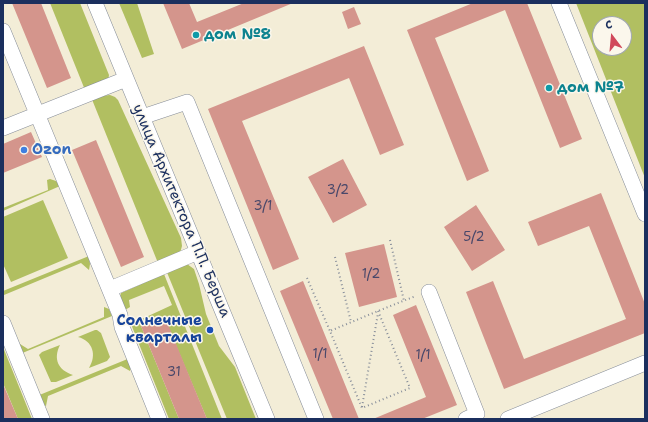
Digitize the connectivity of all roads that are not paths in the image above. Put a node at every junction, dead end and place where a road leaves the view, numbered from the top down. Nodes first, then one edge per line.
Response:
1 (95, 3) edge
2 (559, 3) edge
3 (3, 31) edge
4 (126, 79) junction
5 (37, 114) junction
6 (142, 117) junction
7 (3, 128) edge
8 (645, 214) edge
9 (198, 252) junction
10 (110, 288) junction
11 (429, 292) road end
12 (3, 323) edge
13 (645, 363) edge
14 (42, 419) edge
15 (159, 419) edge
16 (267, 419) edge
17 (316, 419) edge
18 (466, 419) edge
19 (508, 419) edge

1 - 4 street, улица Архитектора П.П. Берша
2 - 8 street
3 - 5 street
4 - 5 street
4 - 6 street, улица Архитектора П.П. Берша
5 - 7 street
5 - 10 street
6 - 9 street, улица Архитектора П.П. Берша
6 - 17 street
9 - 10 street
9 - 16 street, улица Архитектора П.П. Берша
10 - 15 street
11 - 18 street
12 - 14 street
13 - 19 street

